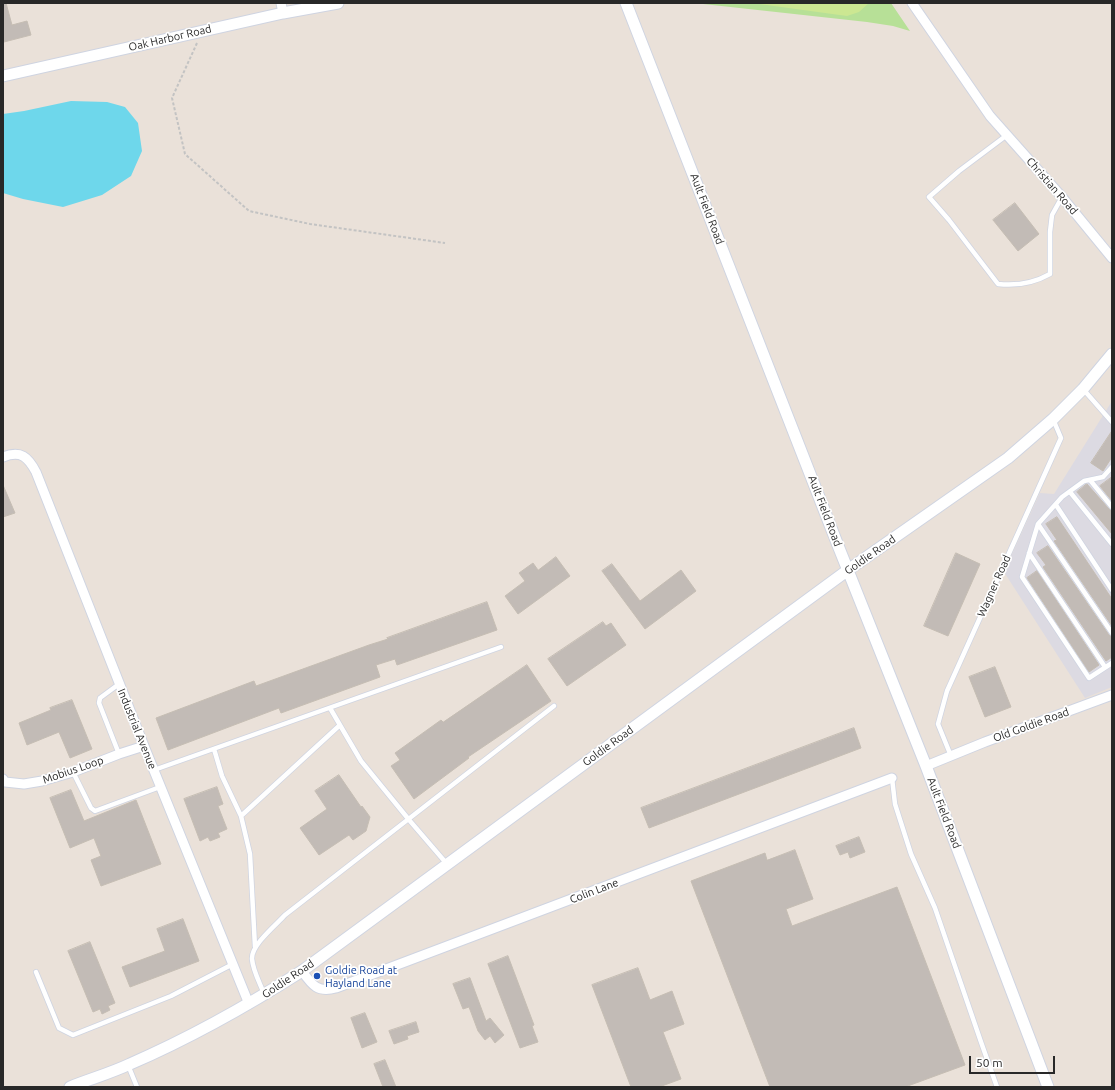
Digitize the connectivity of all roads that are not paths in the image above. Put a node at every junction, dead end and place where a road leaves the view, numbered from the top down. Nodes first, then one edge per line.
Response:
1 (338, 3) edge
2 (626, 3) edge
3 (912, 3) edge
4 (282, 8) edge
5 (3, 76) edge
6 (1007, 135) junction
7 (1062, 197) junction
8 (1112, 258) edge
9 (1112, 354) edge
10 (1083, 389) junction
11 (1053, 419) junction
12 (1112, 422) edge
13 (3, 457) edge
14 (1112, 468) edge
15 (1090, 480) junction
16 (1070, 492) junction
17 (1056, 505) junction
18 (1112, 507) edge
19 (1038, 524) junction
20 (1112, 544) edge
21 (1029, 553) junction
22 (848, 570) junction
23 (1112, 590) edge
24 (1112, 633) edge
25 (501, 647) dead end
26 (1112, 663) edge
27 (1105, 667) junction
28 (119, 684) junction
29 (1112, 695) edge
30 (554, 706) dead end
31 (330, 708) junction
32 (340, 725) junction
33 (144, 746) junction
34 (214, 749) junction
35 (119, 754) junction
36 (951, 756) junction
37 (926, 766) junction
38 (154, 770) junction
39 (73, 772) junction
40 (892, 778) joint
41 (3, 779) edge
42 (160, 786) junction
43 (241, 816) junction
44 (408, 819) junction
45 (448, 864) junction
46 (255, 947) junction
47 (233, 964) junction
48 (302, 971) junction
49 (36, 972) dead end
50 (265, 995) junction
51 (249, 1004) junction
52 (128, 1065) junction
53 (70, 1087) edge
54 (137, 1087) edge
55 (997, 1087) edge
56 (1048, 1087) edge

1 - 4 street, Oak Harbor Road
2 - 22 street, Ault Field Road
3 - 6 street, Christian Road
4 - 5 street, Oak Harbor Road
6 - 7 street, Christian Road
6 - 7 lane
7 - 8 street, Christian Road
9 - 10 street, Goldie Road
10 - 11 street, Goldie Road
10 - 12 lane
11 - 22 street, Goldie Road
11 - 36 lane, Wagner Road
13 - 28 street, Industrial Avenue
14 - 15 lane
15 - 16 lane
15 - 18 lane
16 - 17 lane
16 - 20 lane
17 - 19 lane
17 - 23 lane
19 - 21 lane
19 - 24 lane
21 - 27 lane
21 - 27 lane
22 - 37 street, Ault Field Road
22 - 45 street, Goldie Road
25 - 31 lane
26 - 27 lane
28 - 33 street, Industrial Avenue
28 - 35 lane
29 - 36 street, Old Goldie Road
30 - 44 lane
31 - 32 lane
31 - 34 lane
32 - 43 lane
32 - 44 lane
33 - 35 street, Mobius Loop
33 - 38 street, Industrial Avenue
34 - 38 lane
34 - 43 lane
35 - 39 street, Mobius Loop
36 - 37 street
37 - 56 street, Ault Field Road
38 - 42 street, Industrial Avenue
39 - 41 street, Mobius Loop
39 - 42 lane
40 - 48 street, Colin Lane
40 - 55 lane
42 - 47 street, Industrial Avenue
43 - 46 lane
44 - 45 lane
44 - 46 lane
45 - 48 street, Goldie Road
46 - 50 lane
47 - 49 lane
47 - 51 street, Industrial Avenue
48 - 50 street, Goldie Road
50 - 51 street, Goldie Road
51 - 52 street, Goldie Road
52 - 53 street, Goldie Road
52 - 54 lane

